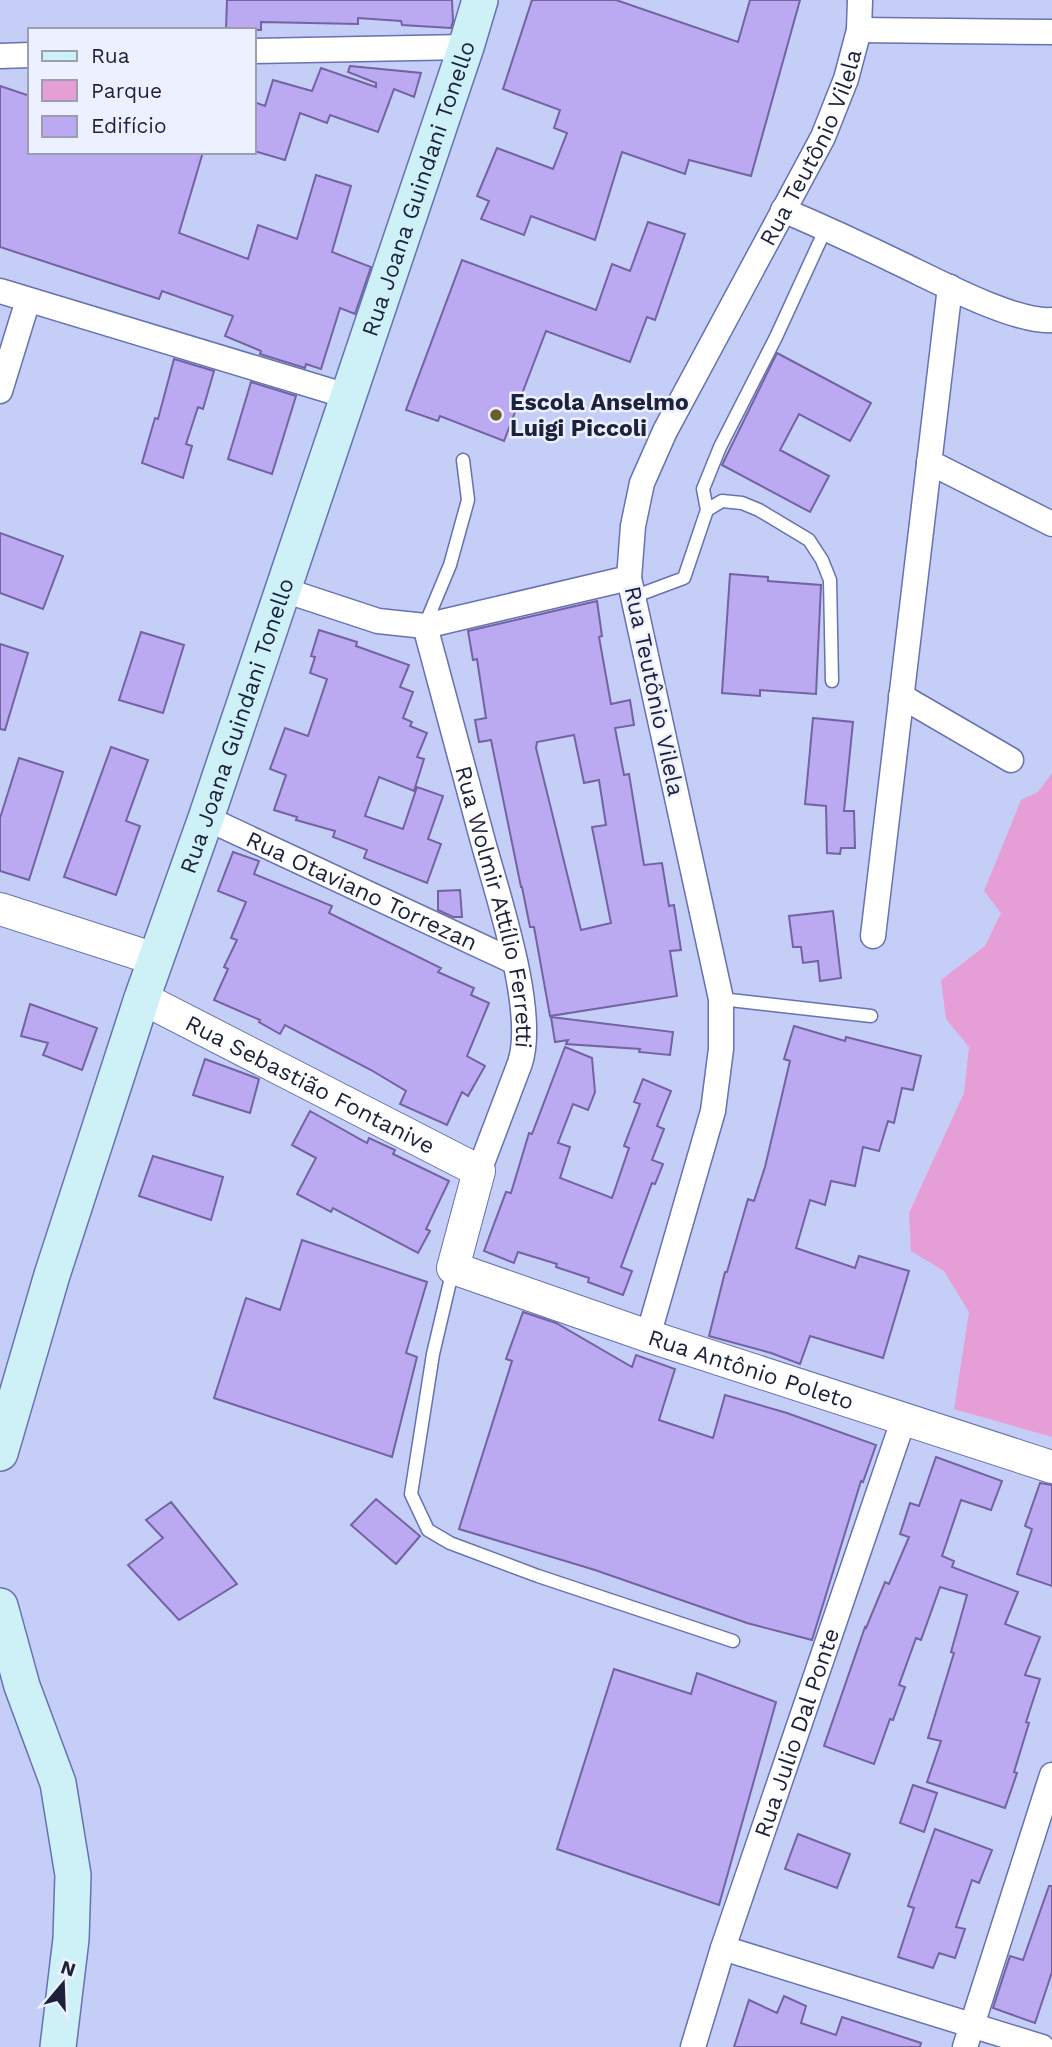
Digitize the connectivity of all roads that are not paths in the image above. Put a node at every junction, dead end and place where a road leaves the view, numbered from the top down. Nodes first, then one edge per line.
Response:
1 (480, 0) edge
2 (860, 0) edge
3 (859, 30) junction
4 (1052, 32) edge
5 (466, 47) junction
6 (256, 51) edge
7 (28, 55) edge
8 (0, 56) edge
9 (783, 210) junction
10 (826, 228) junction
11 (950, 287) junction
12 (0, 291) edge
13 (28, 300) junction
14 (1052, 320) edge
15 (0, 391) edge
16 (347, 396) junction
17 (463, 460) dead end
18 (929, 462) junction
19 (707, 510) junction
20 (1052, 524) edge
21 (631, 587) junction
22 (284, 590) junction
23 (425, 626) junction
24 (832, 681) dead end
25 (901, 696) junction
26 (1011, 760) dead end
27 (206, 818) junction
28 (0, 909) edge
29 (873, 936) dead end
30 (155, 958) junction
31 (516, 962) junction
32 (142, 998) junction
33 (721, 999) junction
34 (871, 1016) dead end
35 (479, 1171) junction
36 (453, 1268) junction
37 (648, 1336) junction
38 (903, 1421) junction
39 (0, 1453) edge
40 (1052, 1467) edge
41 (0, 1606) edge
42 (733, 1641) dead end
43 (1052, 1775) edge
44 (723, 1948) junction
45 (968, 2036) edge
46 (58, 2047) edge
47 (693, 2047) edge
48 (1042, 2047) edge

1 - 5 main road, Rua Joana Guindani Tonello
2 - 3 street, Rua Teutônio Vilela
3 - 4 street
3 - 9 street, Rua Teutônio Vilela
5 - 6 street
5 - 16 main road, Rua Joana Guindani Tonello
7 - 8 street
9 - 10 street
9 - 21 street, Rua Teutônio Vilela
10 - 11 street
10 - 19 lane
11 - 14 street
11 - 18 street
12 - 13 street
13 - 15 street
13 - 16 street
16 - 22 main road, Rua Joana Guindani Tonello
17 - 23 lane
18 - 20 street
18 - 25 street
19 - 21 lane
19 - 24 lane
21 - 23 street
21 - 33 street, Rua Teutônio Vilela
22 - 23 street
22 - 27 main road, Rua Joana Guindani Tonello
23 - 31 street, Rua Wolmir Attílio Ferretti
25 - 26 street
25 - 29 street
27 - 30 main road, Rua Joana Guindani Tonello
27 - 31 street, Rua Otaviano Torrezan
28 - 30 street
30 - 32 main road, Rua Joana Guindani Tonello
31 - 35 street, Rua Wolmir Attílio Ferretti
32 - 35 street, Rua Sebastião Fontanive
32 - 39 main road, Rua Joana Guindani Tonello
33 - 34 lane
33 - 37 street, Rua Teutônio Vilela
35 - 36 street, Rua Wolmir Attílio Ferretti
36 - 37 street, Rua Antônio Poleto
36 - 42 lane
37 - 38 street, Rua Antônio Poleto
38 - 40 street, Rua Antônio Poleto
38 - 44 street, Rua Julio Dal Ponte
41 - 46 main road
43 - 45 street
44 - 45 street
44 - 47 street, Rua Julio Dal Ponte
45 - 48 street

